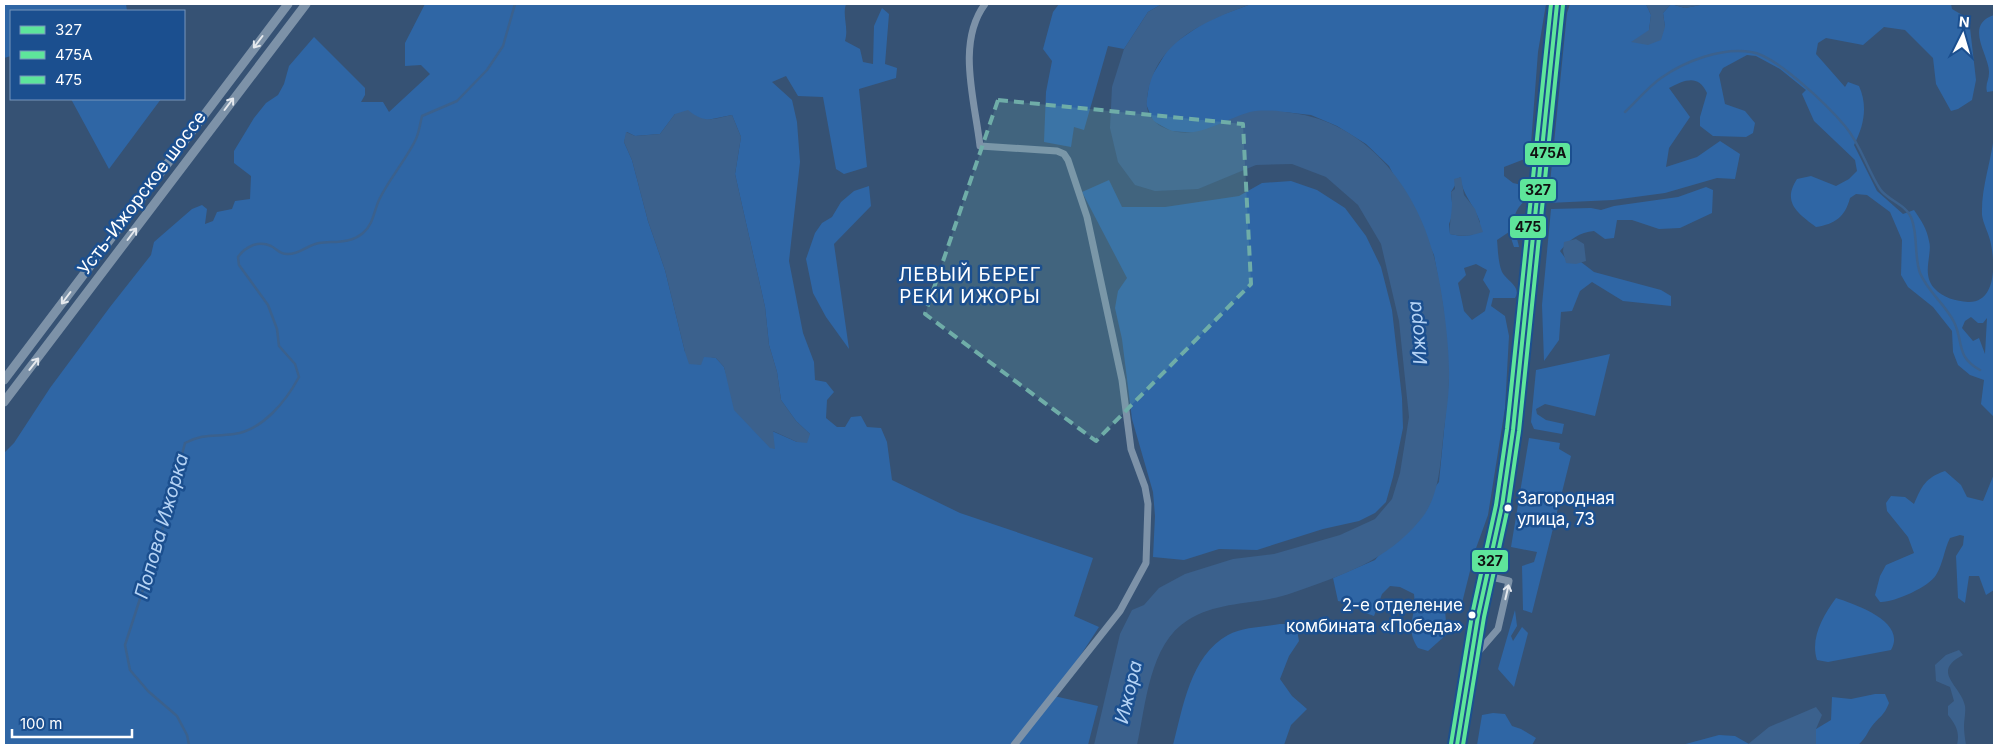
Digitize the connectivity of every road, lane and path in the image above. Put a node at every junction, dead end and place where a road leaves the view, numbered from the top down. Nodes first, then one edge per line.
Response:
1 (288, 4) edge
2 (306, 4) edge
3 (985, 4) edge
4 (1557, 4) edge
5 (4, 380) edge
6 (4, 402) edge
7 (1487, 576) junction
8 (1472, 659) junction
9 (1014, 745) edge
10 (1456, 745) edge

1 -> 5 street, Усть-Ижорское шоссе
6 -> 2 street, Усть-Ижорское шоссе
3 - 9 street
4 - 7 main road
7 - 8 main road
8 -> 7 street
8 - 10 main road

